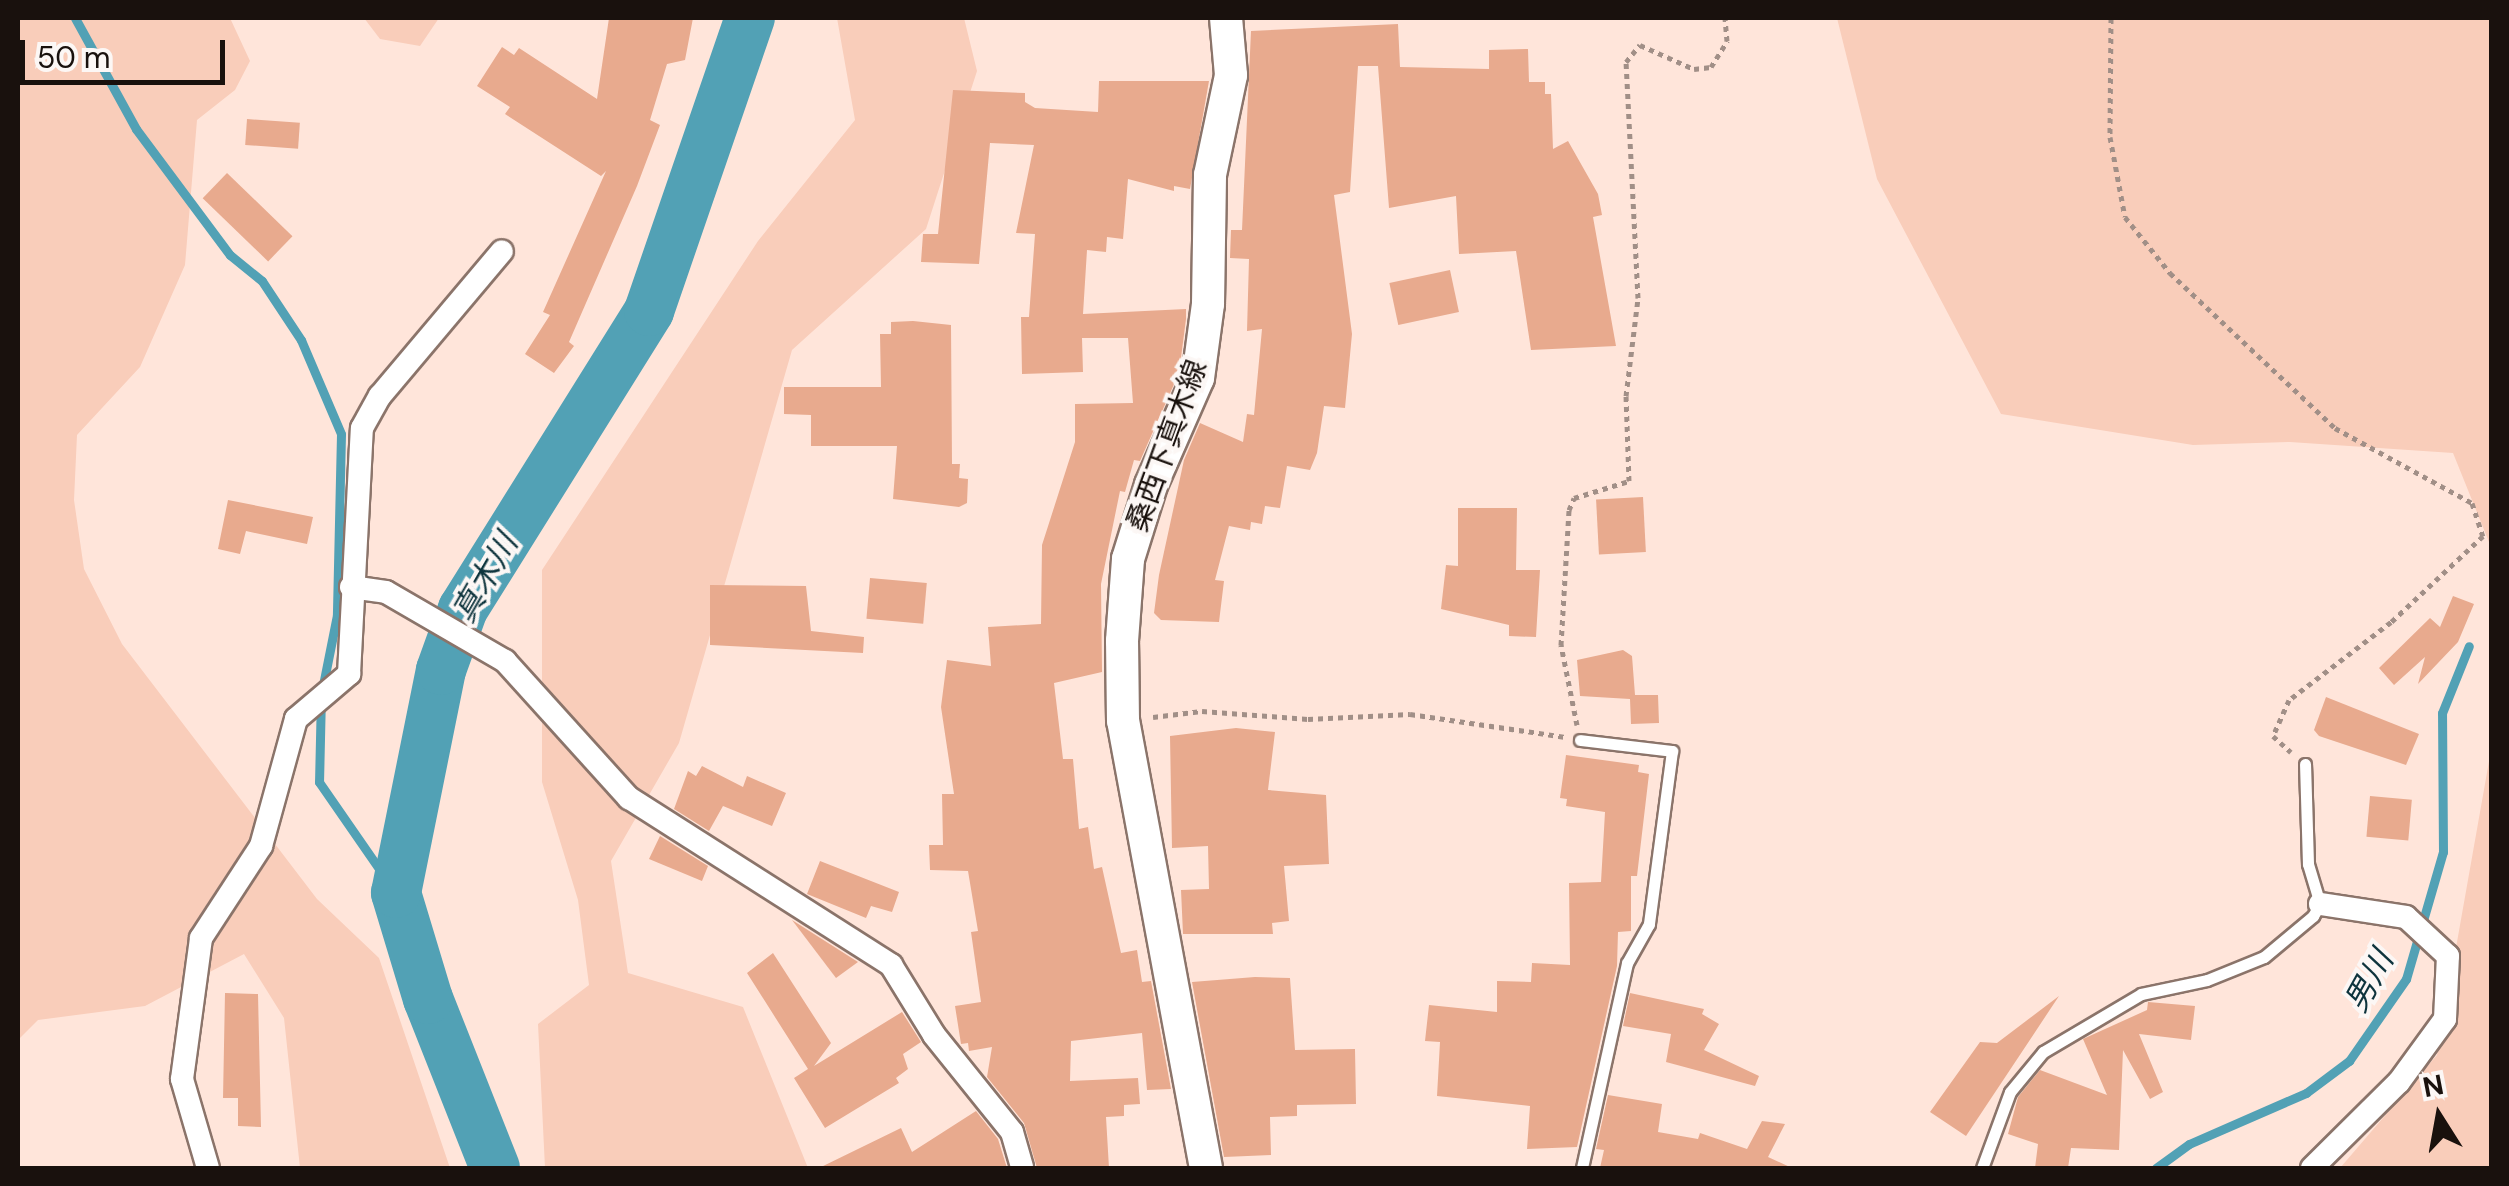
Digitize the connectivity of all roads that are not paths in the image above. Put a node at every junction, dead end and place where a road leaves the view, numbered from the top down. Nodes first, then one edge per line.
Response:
1 (1226, 18) edge
2 (502, 250) dead end
3 (351, 587) junction
4 (1580, 740) road end
5 (2305, 764) road end
6 (2320, 904) junction
7 (208, 1168) edge
8 (1022, 1168) edge
9 (1206, 1168) edge
10 (1582, 1168) edge
11 (1982, 1168) edge
12 (2312, 1168) edge

1 - 9 main road, 桑西下真木線
2 - 3 street
3 - 7 street
3 - 8 street
4 - 10 lane
5 - 6 lane
6 - 11 lane
6 - 12 street

